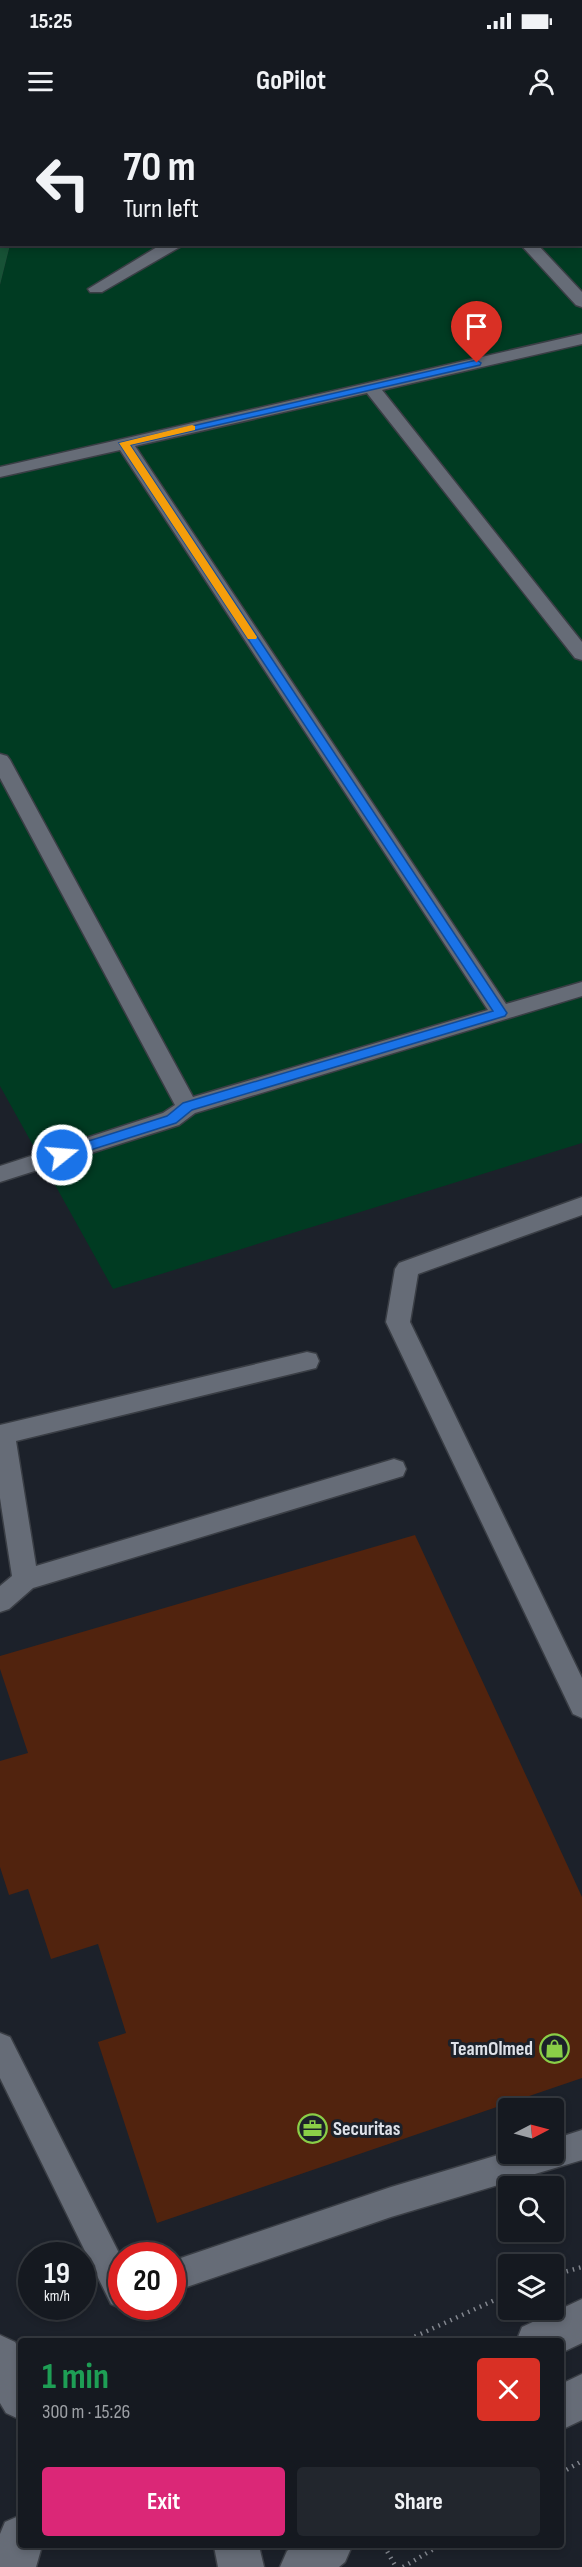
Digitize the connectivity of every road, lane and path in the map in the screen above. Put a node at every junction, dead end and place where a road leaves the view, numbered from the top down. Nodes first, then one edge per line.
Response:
1 (172, 246) edge
2 (530, 246) edge
3 (96, 289) dead end
4 (582, 302) edge
5 (582, 339) edge
6 (372, 388) junction
7 (124, 443) junction
8 (0, 472) edge
9 (582, 654) edge
10 (0, 760) edge
11 (582, 989) edge
12 (501, 1013) junction
13 (188, 1107) junction
14 (0, 1174) edge
15 (582, 1206) edge
16 (307, 1361) dead end
17 (394, 1469) dead end
18 (25, 1580) junction
19 (0, 1601) edge
20 (582, 1706) edge
21 (0, 2047) edge
22 (582, 2145) edge
23 (564, 2150) edge
24 (518, 2164) edge
25 (108, 2264) edge
26 (582, 2267) edge
27 (186, 2272) edge
28 (564, 2272) edge
29 (498, 2299) edge
30 (582, 2320) edge
31 (413, 2338) edge
32 (545, 2338) edge
33 (0, 2357) edge
34 (18, 2392) edge
35 (582, 2396) edge
36 (564, 2406) edge
37 (582, 2461) edge
38 (564, 2472) edge
39 (237, 2548) edge
40 (327, 2548) edge
41 (385, 2548) edge
42 (436, 2548) edge
43 (241, 2567) edge
44 (303, 2567) edge
45 (396, 2567) edge
46 (403, 2567) edge

1 - 3 lane
2 - 4 lane
5 - 6 lane
6 - 7 lane
6 - 9 lane
7 - 8 lane
7 - 12 lane
10 - 13 lane
11 - 12 lane
12 - 13 lane
13 - 14 lane
15 - 20 lane
16 - 18 lane
17 - 18 lane
18 - 19 lane
21 - 25 lane
22 - 23 lane
24 - 27 lane
26 - 28 path
29 - 31 path
30 - 32 street
33 - 34 street
35 - 36 street
37 - 38 path
39 - 43 street
40 - 44 street
41 - 45 path
42 - 46 path

